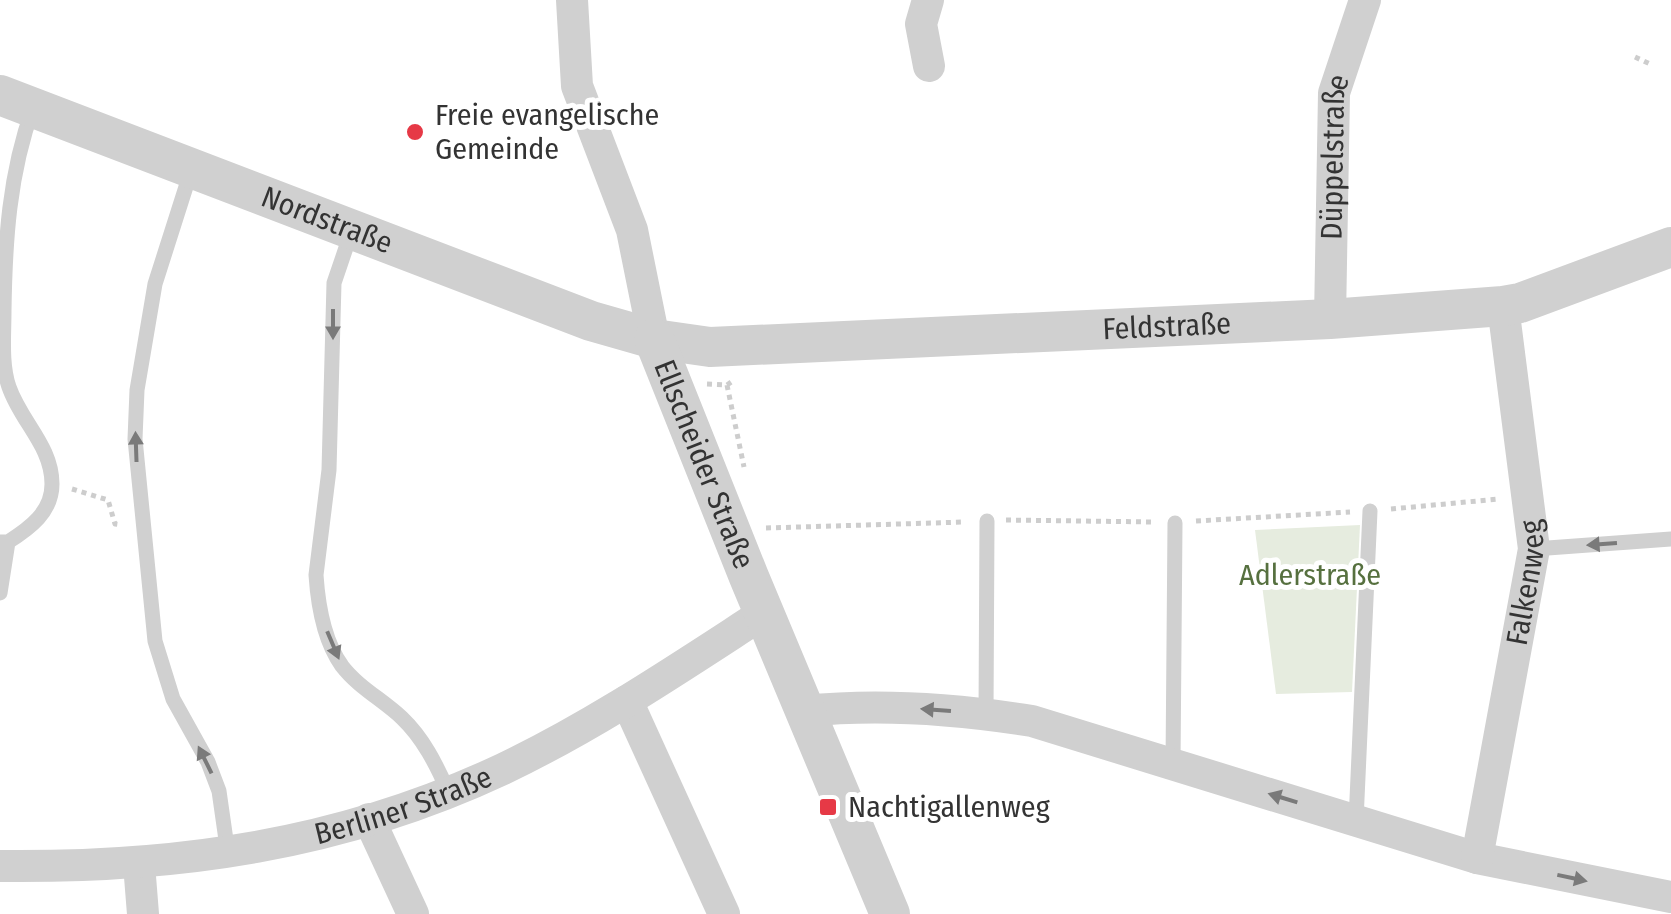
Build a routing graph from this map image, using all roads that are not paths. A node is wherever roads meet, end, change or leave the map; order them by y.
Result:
1 (572, 0) edge
2 (928, 0) edge
3 (1365, 0) edge
4 (929, 66) dead end
5 (19, 111) edge
6 (0, 154) edge
7 (18, 155) junction
8 (192, 168) junction
9 (352, 229) junction
10 (1671, 247) edge
11 (1503, 306) junction
12 (1330, 320) junction
13 (654, 340) junction
14 (1370, 510) road end
15 (988, 521) road end
16 (1174, 522) road end
17 (1671, 539) edge
18 (4, 542) edge
19 (1534, 550) junction
20 (0, 593) edge
21 (764, 613) junction
22 (627, 701) junction
23 (806, 711) junction
24 (986, 714) junction
25 (1173, 764) junction
26 (448, 791) junction
27 (370, 820) junction
28 (1356, 821) junction
29 (228, 854) junction
30 (1477, 858) junction
31 (139, 864) junction
32 (0, 866) edge
33 (1671, 898) edge
34 (143, 914) edge
35 (412, 914) edge
36 (724, 914) edge
37 (890, 914) edge

1 - 13 street, Ellscheider Straße
2 - 4 street
3 - 12 street, Düppelstraße
5 - 7 lane
5 - 8 street, Nordstraße
6 - 7 lane
7 - 18 lane
8 - 9 street, Nordstraße
29 -> 8 lane
9 - 13 street, Nordstraße
9 -> 26 lane
10 - 11 street, Feldstraße
11 - 12 street, Feldstraße
11 - 19 street, Falkenweg
12 - 13 street, Feldstraße
13 - 21 street, Ellscheider Straße
14 - 28 lane
15 - 24 lane
16 - 25 lane
17 -> 19 lane
18 - 20 lane
19 - 30 street, Falkenweg
21 - 22 street, Berliner Straße
21 - 23 street, Ellscheider Straße
22 - 26 street, Berliner Straße
22 - 36 street
24 -> 23 street
23 - 37 street, Ellscheider Straße
24 - 25 street
28 -> 25 street
26 - 27 street, Berliner Straße
27 - 29 street, Berliner Straße
27 - 35 street
28 - 30 street
29 - 31 street, Berliner Straße
30 -> 33 street
31 - 32 street, Berliner Straße
31 - 34 street

